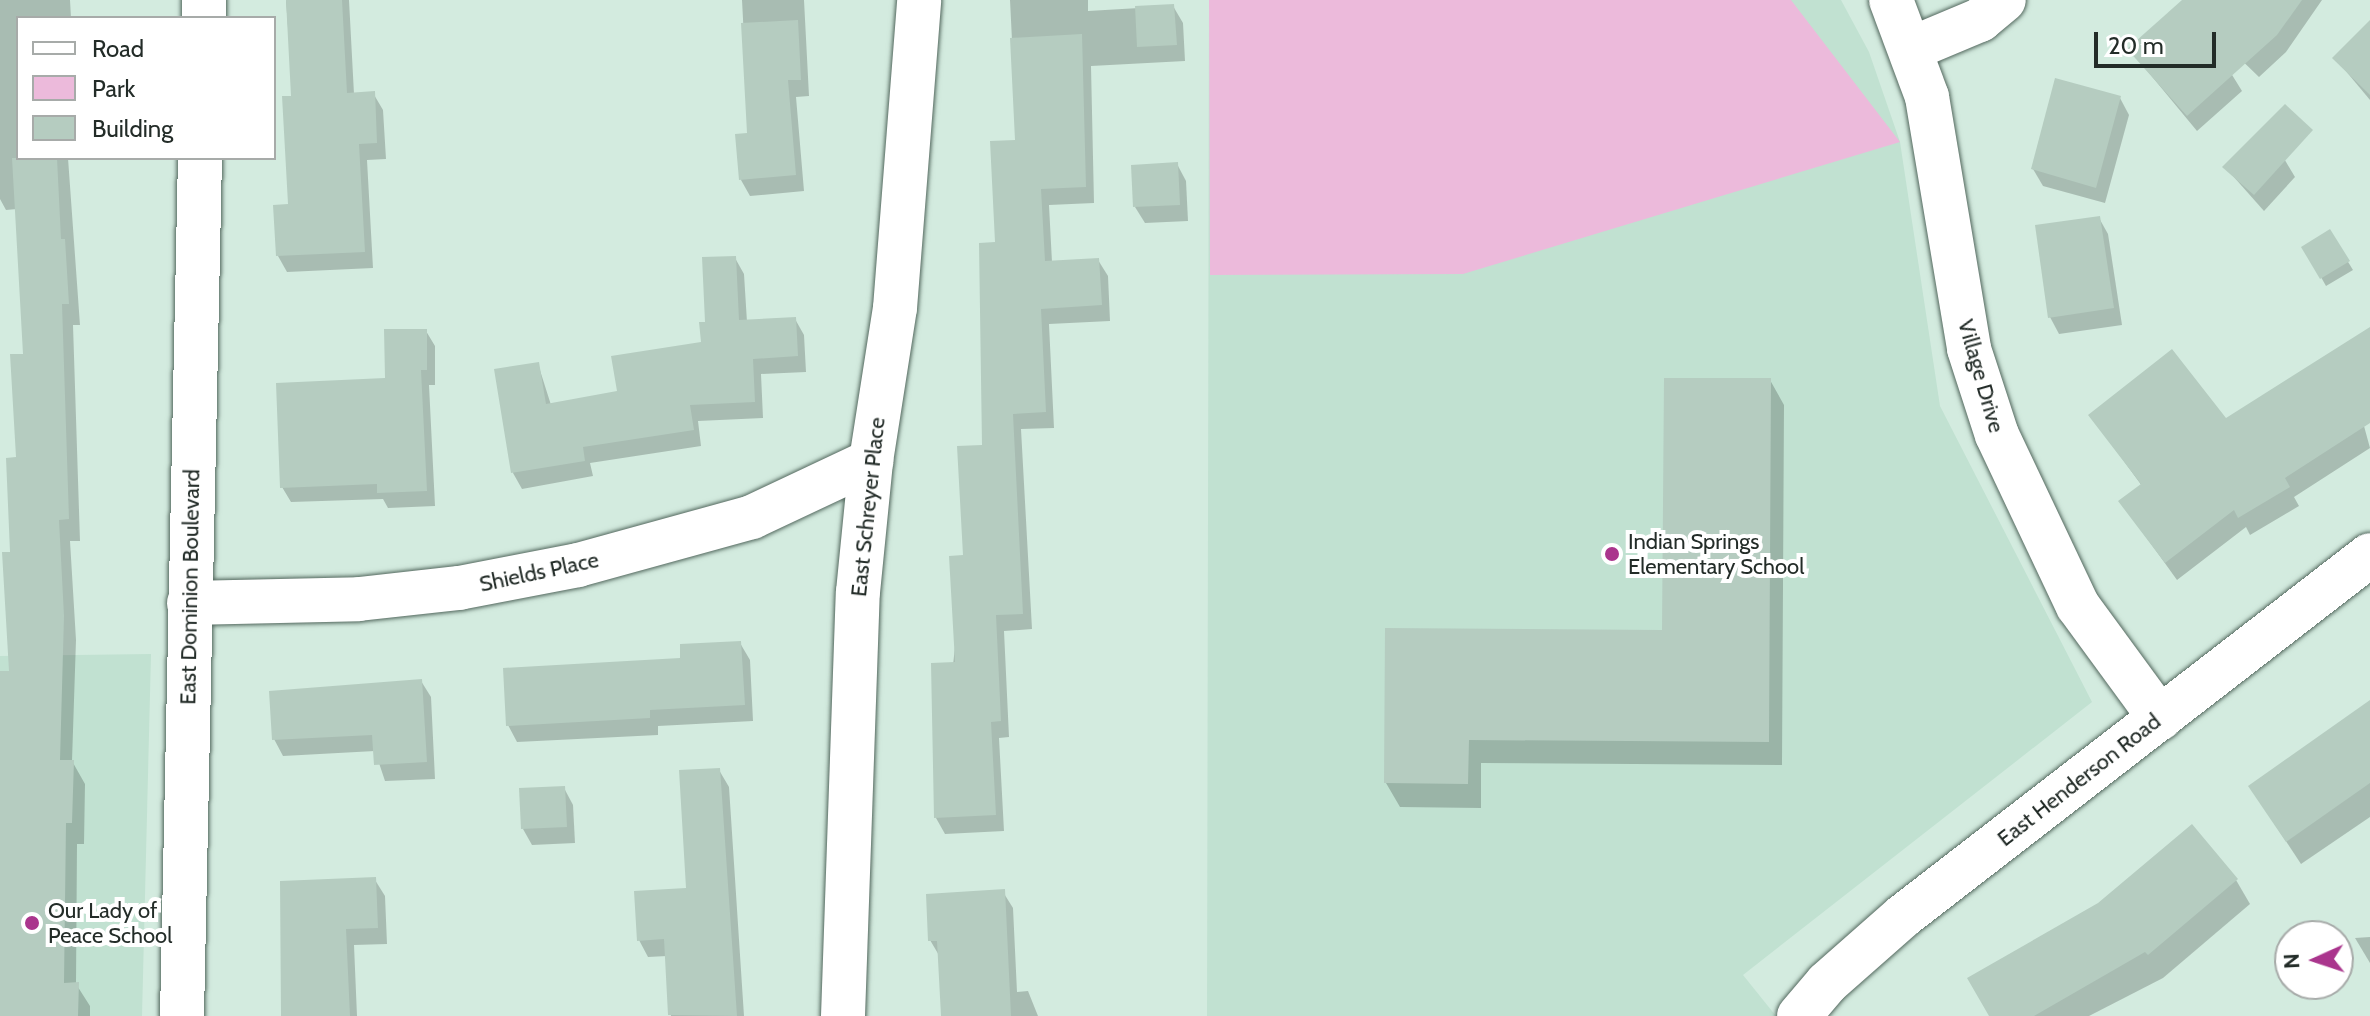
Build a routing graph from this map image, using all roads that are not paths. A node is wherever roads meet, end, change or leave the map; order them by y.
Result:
1 (919, 0) edge
2 (1891, 0) edge
3 (2004, 0) edge
4 (1913, 48) junction
5 (200, 160) edge
6 (871, 461) junction
7 (2370, 555) edge
8 (189, 603) junction
9 (2160, 718) junction
10 (182, 1016) edge
11 (843, 1016) edge
12 (1799, 1016) edge

1 - 6 street, East Schreyer Place
2 - 4 street, Village Drive
3 - 4 street
4 - 9 street, Village Drive
5 - 8 street, East Dominion Boulevard
6 - 8 street, Shields Place
6 - 11 street, East Schreyer Place
7 - 9 street, East Henderson Road
8 - 10 street, East Dominion Boulevard
9 - 12 street, East Henderson Road

